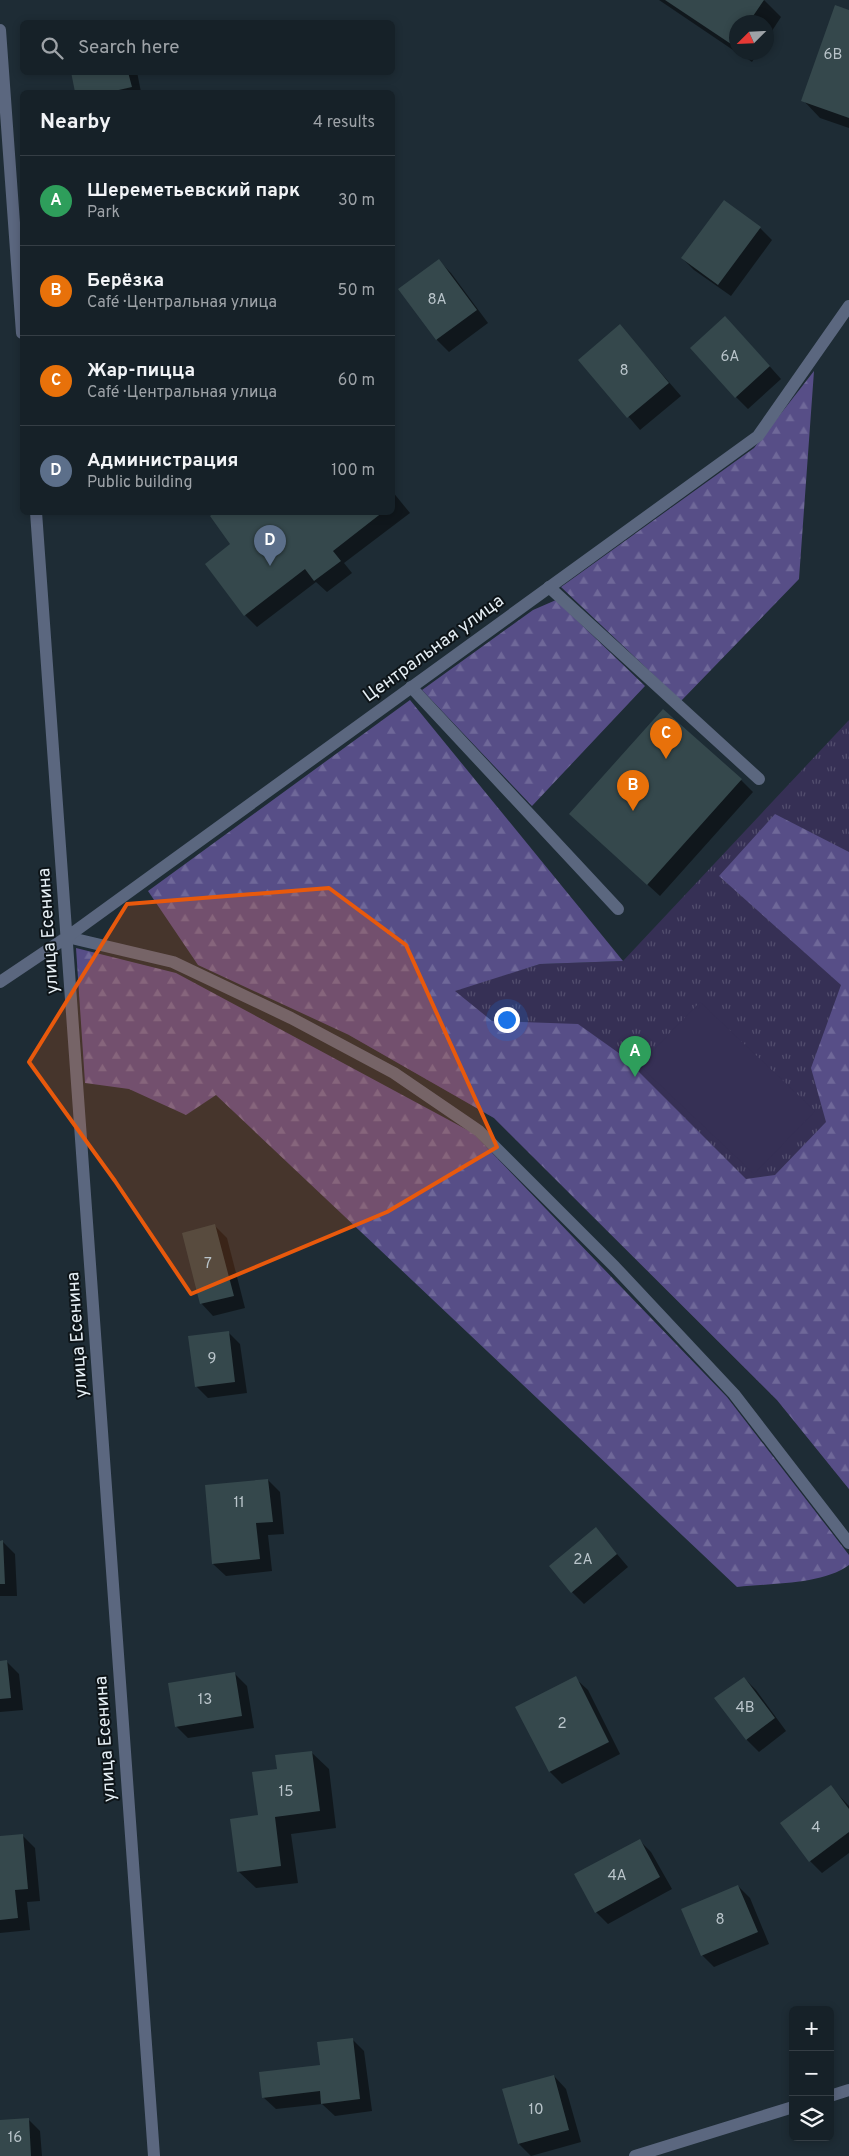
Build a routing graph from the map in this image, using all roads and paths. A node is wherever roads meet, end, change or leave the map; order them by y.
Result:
1 (0, 30) edge
2 (20, 305) edge
3 (849, 306) edge
4 (36, 515) edge
5 (549, 587) junction
6 (411, 687) junction
7 (759, 779) dead end
8 (618, 909) dead end
9 (67, 936) junction
10 (0, 982) edge
11 (849, 1542) edge
12 (849, 2090) edge
13 (834, 2095) edge
14 (789, 2108) edge
15 (154, 2156) edge
16 (635, 2156) edge

1 - 2 street
3 - 5 street, Центральная улица
4 - 9 street, улица Есенина
5 - 6 street, Центральная улица
5 - 7 street
6 - 8 street
6 - 9 street, Центральная улица
9 - 10 street, Центральная улица
9 - 11 street
9 - 15 street, улица Есенина
12 - 13 street
14 - 16 street

